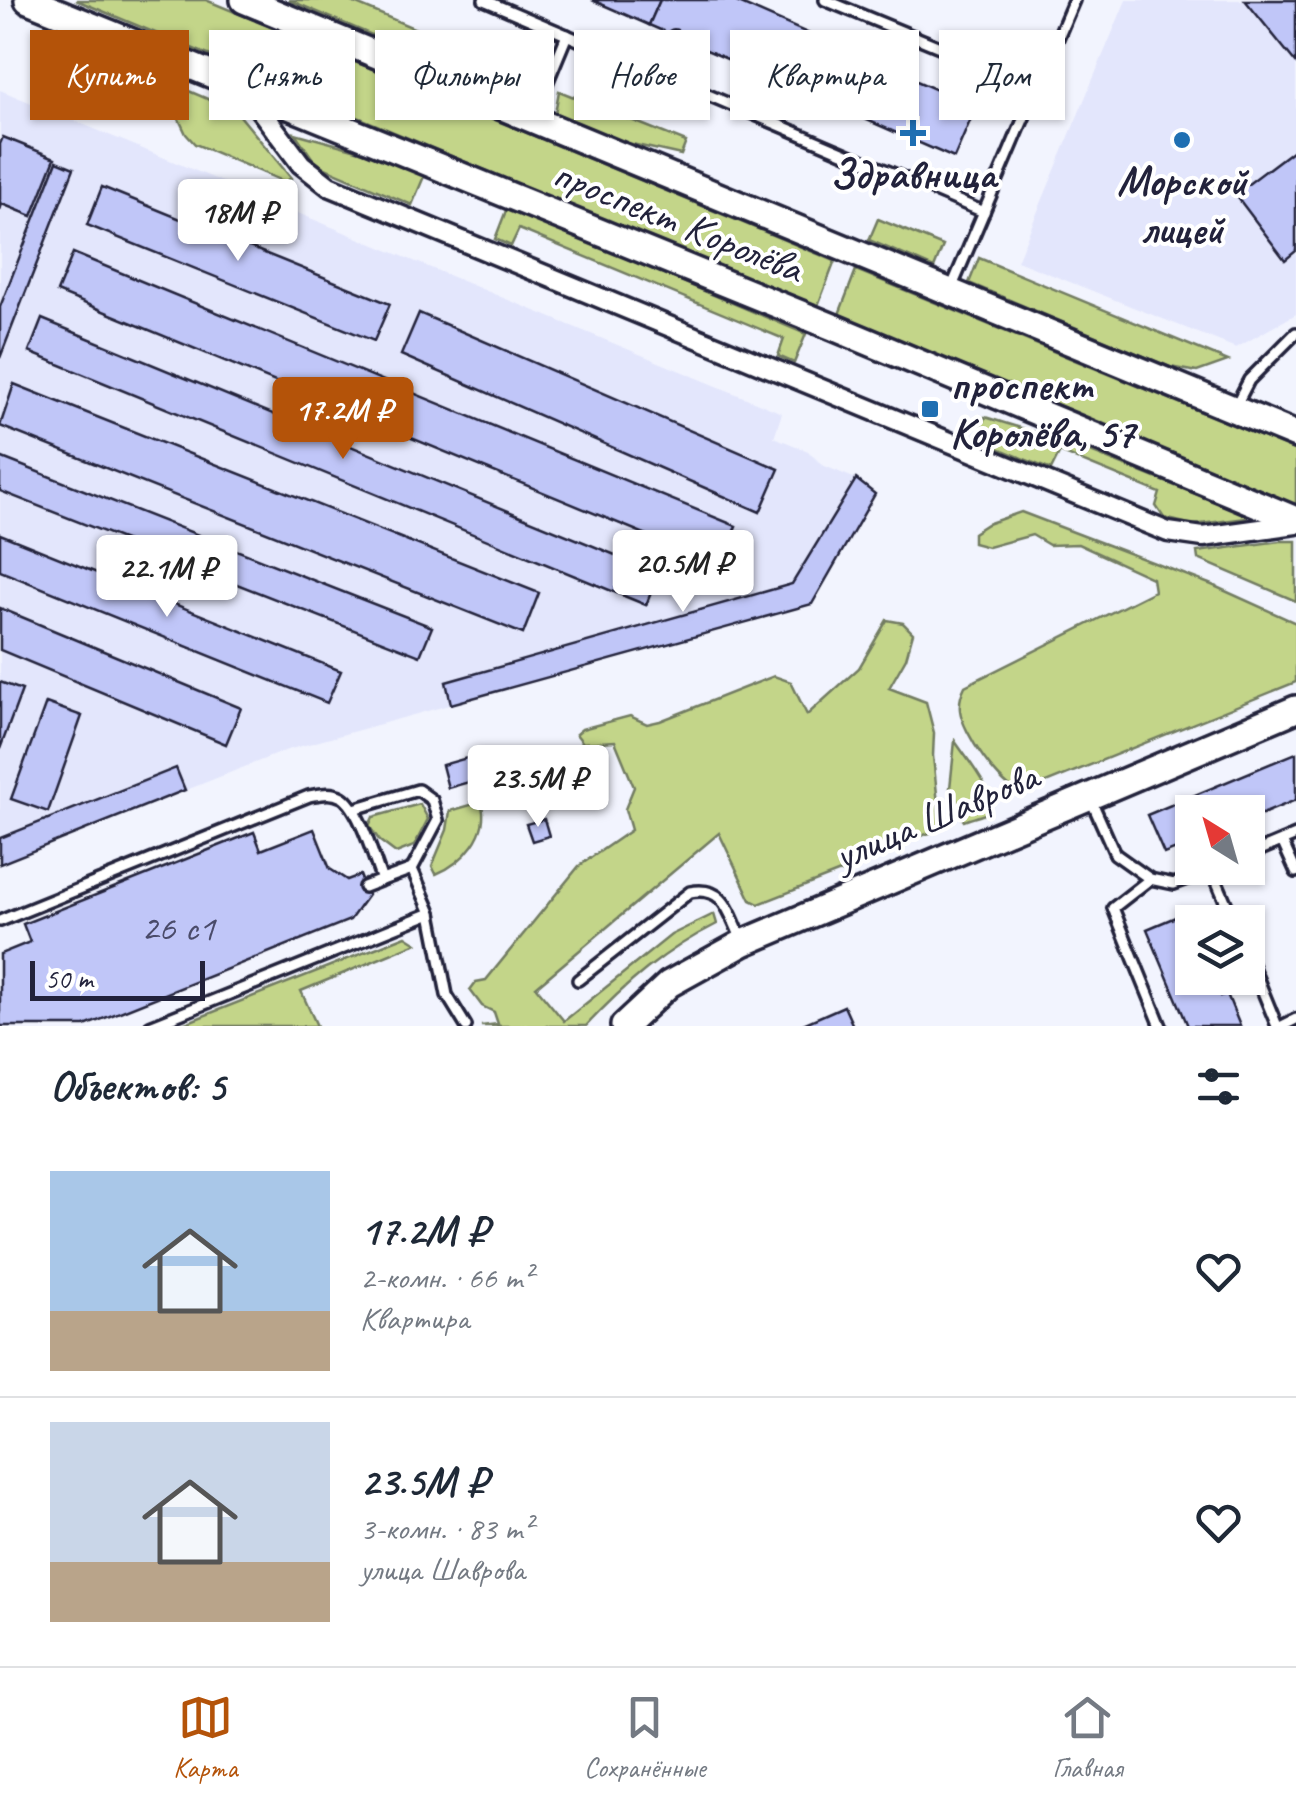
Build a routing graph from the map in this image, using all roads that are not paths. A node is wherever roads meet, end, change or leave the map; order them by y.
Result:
1 (28, 0) edge
2 (244, 0) edge
3 (484, 0) edge
4 (825, 0) edge
5 (1074, 0) edge
6 (1061, 30) edge
7 (567, 35) junction
8 (574, 38) edge
9 (939, 47) edge
10 (375, 54) edge
11 (554, 66) edge
12 (209, 75) edge
13 (710, 96) edge
14 (268, 120) edge
15 (320, 120) edge
16 (534, 120) edge
17 (1023, 120) edge
18 (984, 212) junction
19 (950, 292) junction
20 (1296, 333) edge
21 (1234, 409) junction
22 (1296, 435) edge
23 (1296, 522) edge
24 (1296, 709) edge
25 (1089, 795) junction
26 (354, 810) junction
27 (1296, 835) edge
28 (1282, 840) junction
29 (1265, 848) edge
30 (412, 869) junction
31 (1296, 872) edge
32 (1150, 879) junction
33 (382, 880) junction
34 (1175, 884) edge
35 (364, 887) dead end
36 (431, 913) junction
37 (0, 921) edge
38 (744, 942) junction
39 (578, 980) dead end
40 (1265, 993) edge
41 (1296, 1020) edge
42 (150, 1026) edge
43 (466, 1026) edge
44 (624, 1026) edge
45 (1161, 1026) edge
46 (1280, 1026) edge

1 - 12 street, проспект Королёва
2 - 10 street, проспект Королёва
3 - 7 lane
4 - 9 lane
5 - 6 lane
7 - 8 lane
7 - 11 lane
13 - 18 lane
14 - 23 street
15 - 23 street, проспект Королёва
16 - 19 street, проспект Королёва
17 - 18 lane
18 - 19 lane
19 - 21 street, проспект Королёва
20 - 21 lane
21 - 22 street, проспект Королёва
24 - 25 street, улица Шаврова
25 - 32 lane
25 - 38 street, улица Шаврова
26 - 30 lane
26 - 33 lane
26 - 37 lane
27 - 28 lane
28 - 29 lane
28 - 31 lane
30 - 33 lane
30 - 36 lane
32 - 34 lane
32 - 45 lane
33 - 35 lane
36 - 42 lane
36 - 43 lane
38 - 39 lane
38 - 44 street, улица Шаврова
40 - 46 lane
41 - 46 lane

